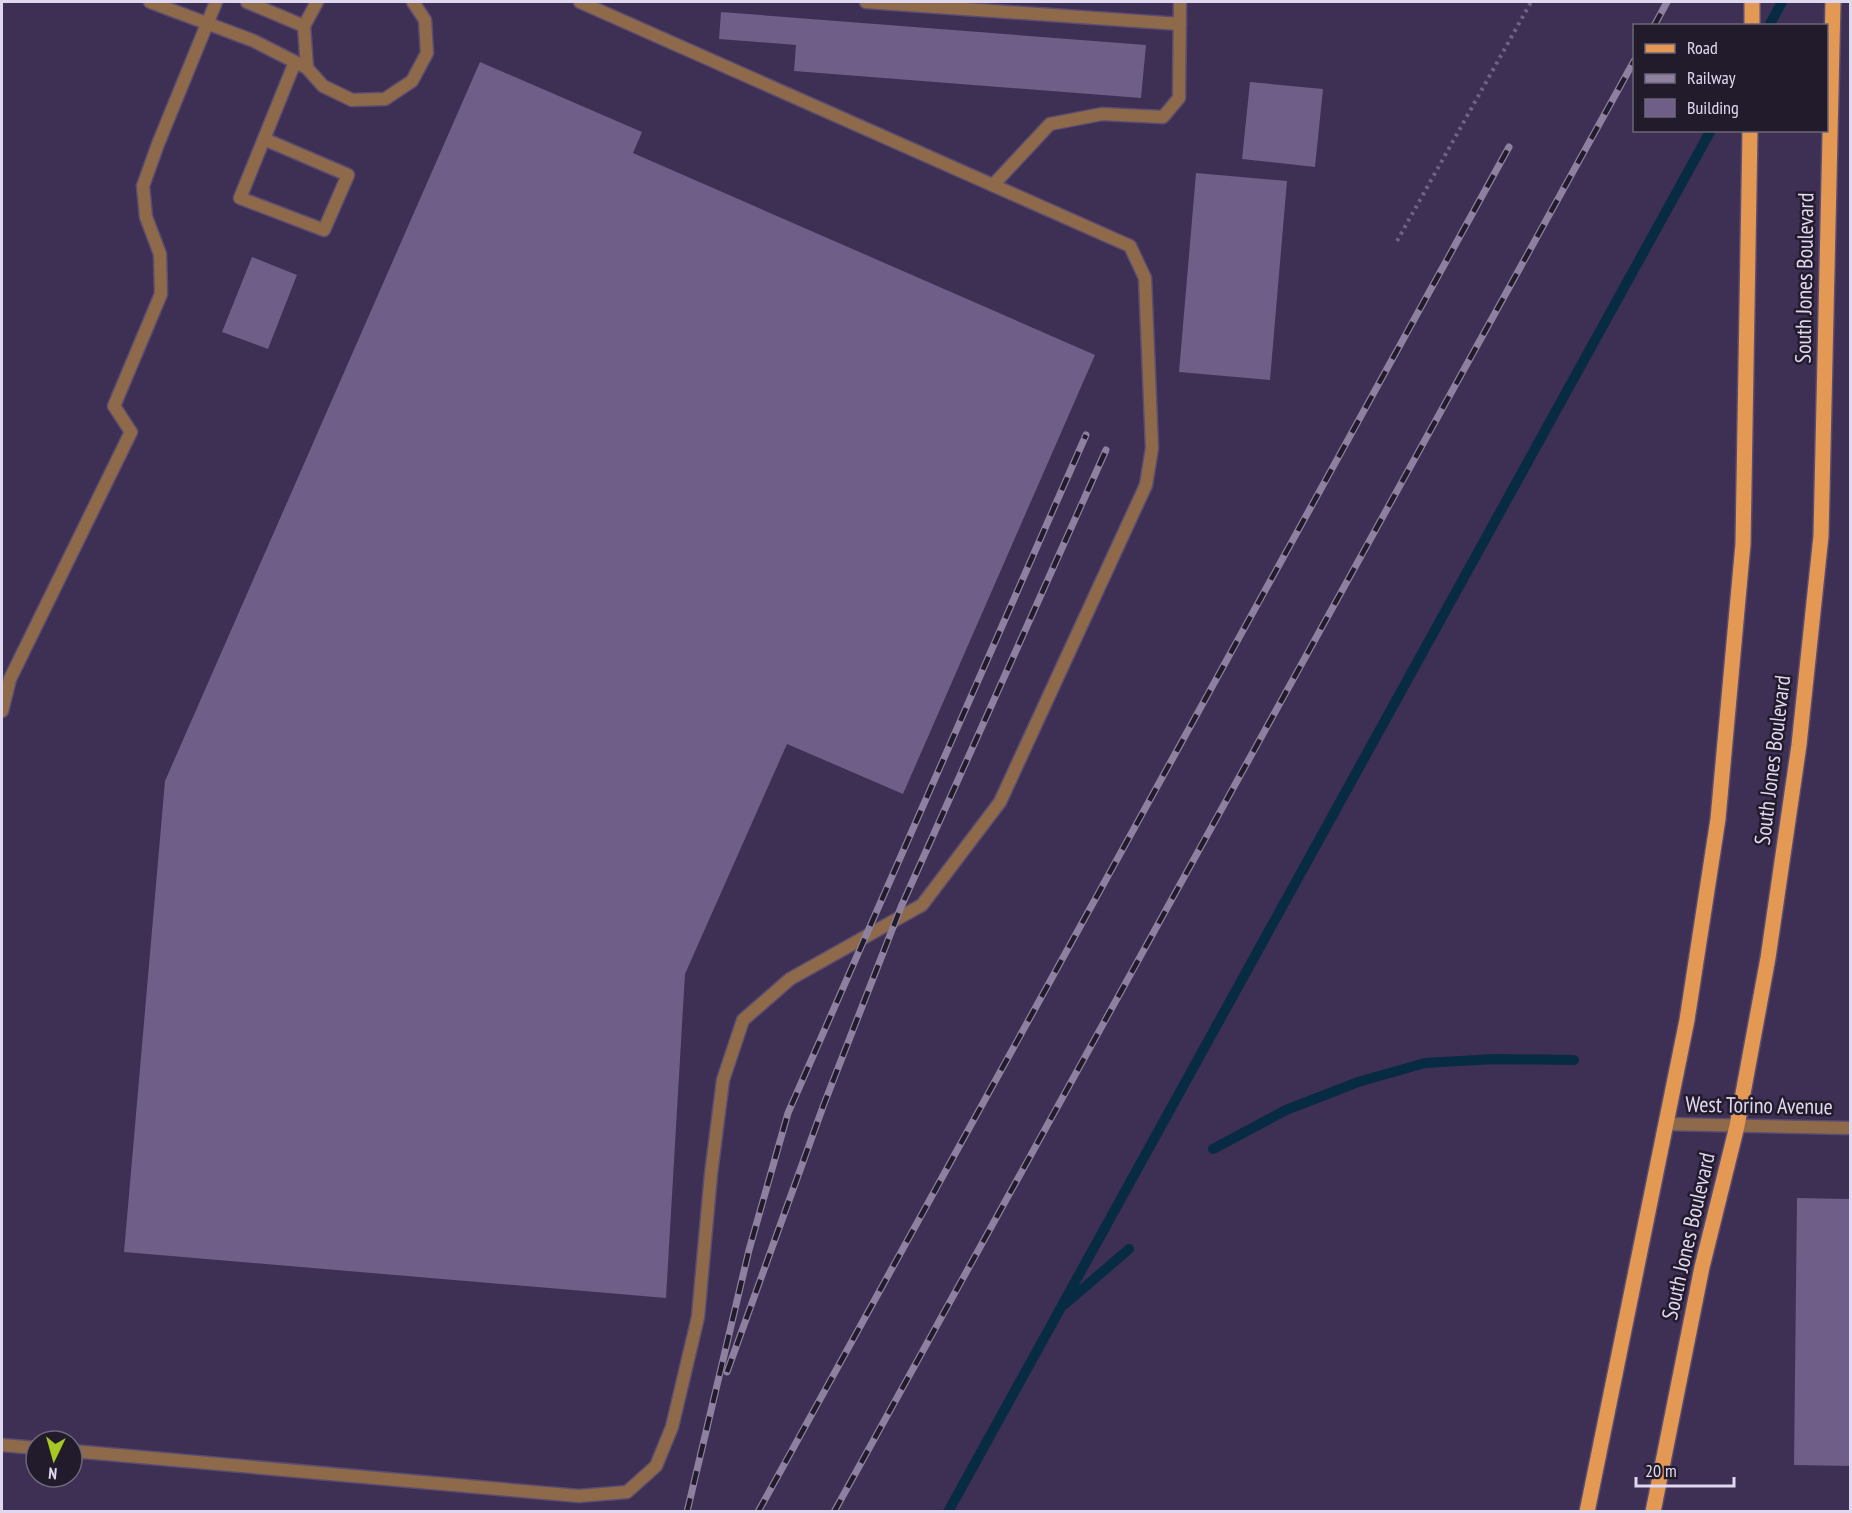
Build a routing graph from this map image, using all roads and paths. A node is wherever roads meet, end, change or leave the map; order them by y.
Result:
1 (150, 2) edge
2 (216, 2) edge
3 (247, 2) edge
4 (316, 2) edge
5 (413, 2) edge
6 (580, 2) edge
7 (866, 2) edge
8 (1180, 2) edge
9 (1531, 2) edge
10 (1752, 2) edge
11 (1833, 2) edge
12 (208, 24) junction
13 (1180, 24) junction
14 (1752, 24) edge
15 (304, 26) junction
16 (296, 62) junction
17 (307, 68) junction
18 (1750, 132) edge
19 (264, 139) junction
20 (993, 185) junction
21 (1397, 241) dead end
22 (2, 711) edge
23 (1667, 1124) junction
24 (1737, 1126) junction
25 (1851, 1128) edge
26 (2, 1445) edge
27 (24, 1447) edge
28 (84, 1452) edge
29 (1587, 1512) edge
30 (1653, 1512) edge

1 - 12 street
2 - 12 street
3 - 15 street
4 - 15 street
5 - 17 street
6 - 20 street
7 - 13 street
8 - 13 street
9 - 21 path
10 - 14 main road
11 - 24 main road, South Jones Boulevard
12 - 16 street
12 - 22 street
13 - 20 street
15 - 17 street
16 - 17 street
16 - 19 street
18 - 23 main road, South Jones Boulevard
19 - 19 street
20 - 28 street
23 - 24 street, West Torino Avenue
23 - 29 main road, South Jones Boulevard
24 - 25 street, West Torino Avenue
24 - 30 main road, South Jones Boulevard
26 - 27 street

